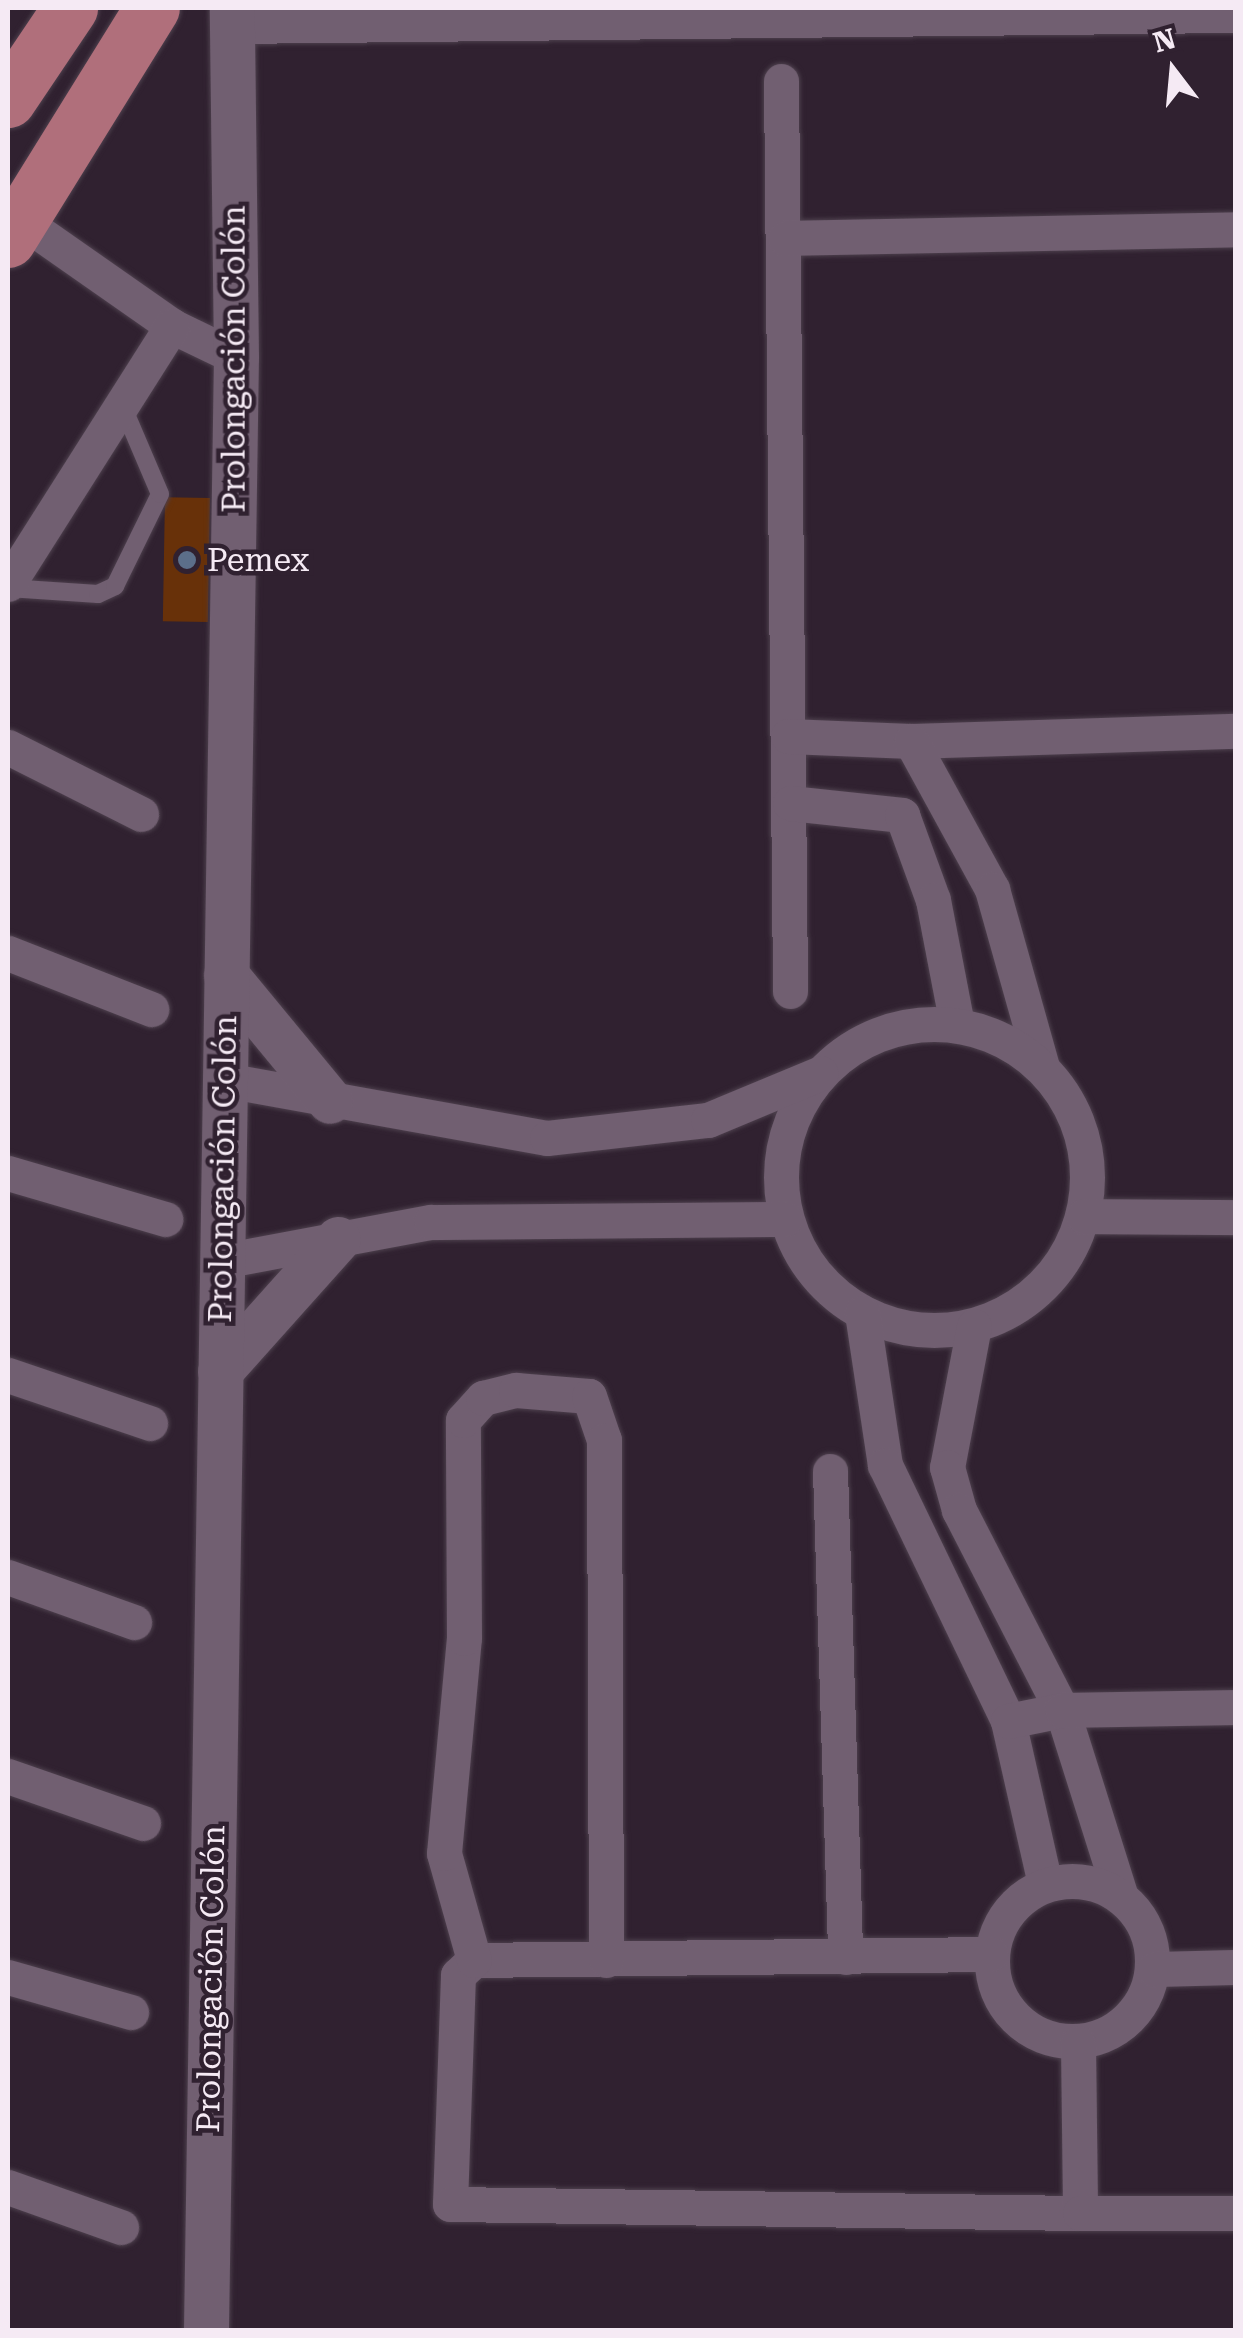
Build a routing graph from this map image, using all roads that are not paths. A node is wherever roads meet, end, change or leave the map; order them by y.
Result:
1 (152, 8) edge
2 (57, 12) edge
3 (729, 13) edge
4 (1236, 15) edge
5 (231, 17) edge
6 (781, 81) dead end
7 (8, 100) edge
8 (12, 223) edge
9 (1236, 229) edge
10 (786, 238) junction
11 (172, 326) junction
12 (236, 358) junction
13 (122, 405) junction
14 (8, 586) edge
15 (1236, 731) edge
16 (788, 736) junction
17 (911, 741) junction
18 (8, 747) edge
19 (941, 791) junction
20 (790, 803) junction
21 (141, 814) dead end
22 (902, 815) junction
23 (8, 953) edge
24 (226, 974) junction
25 (790, 991) dead end
26 (151, 1009) dead end
27 (957, 1025) junction
28 (1042, 1067) junction
29 (821, 1073) junction
30 (225, 1080) junction
31 (330, 1101) junction
32 (8, 1172) edge
33 (1083, 1216) junction
34 (1236, 1216) edge
35 (785, 1218) junction
36 (165, 1220) dead end
37 (338, 1239) junction
38 (222, 1261) junction
39 (862, 1313) junction
40 (974, 1326) junction
41 (220, 1371) junction
42 (8, 1376) edge
43 (150, 1423) dead end
44 (830, 1471) dead end
45 (8, 1578) edge
46 (134, 1622) dead end
47 (1236, 1707) edge
48 (1062, 1710) junction
49 (1008, 1722) junction
50 (8, 1776) edge
51 (143, 1823) dead end
52 (1045, 1884) junction
53 (1120, 1894) junction
54 (991, 1954) junction
55 (845, 1957) junction
56 (474, 1960) junction
57 (606, 1960) junction
58 (1236, 1968) edge
59 (1154, 1969) junction
60 (8, 1977) edge
61 (131, 2012) dead end
62 (1078, 2043) junction
63 (8, 2188) edge
64 (1080, 2213) junction
65 (1236, 2213) edge
66 (121, 2227) dead end
67 (206, 2330) edge

1 - 8 main road
2 - 7 main road
3 - 4 street
3 - 5 street
5 - 12 street, Prolongación Colón
6 - 10 street
8 - 11 street
9 - 10 street
10 - 16 street
11 - 12 street
11 - 13 street
12 - 24 street, Prolongación Colón
13 - 14 street
13 - 14 lane
15 - 17 street
16 - 17 street
16 - 20 street
17 - 19 street
18 - 21 street
19 - 22 street
19 - 28 street
20 - 22 street
20 - 25 street
22 - 27 street
23 - 26 street
24 - 30 street, Prolongación Colón
24 - 31 street
27 - 28 street
27 - 29 street
28 - 33 street
29 - 31 street
29 - 35 street
30 - 31 street
30 - 38 street, Prolongación Colón
32 - 36 street
33 - 34 street
33 - 40 street
35 - 37 street
35 - 39 street
37 - 38 street
37 - 41 street
38 - 41 street, Prolongación Colón
39 - 40 street
39 - 49 street
40 - 48 street
41 - 67 street, Prolongación Colón
42 - 43 street
44 - 55 street
45 - 46 street
47 - 48 street
48 - 49 street
48 - 53 street
49 - 52 street
50 - 51 street
52 - 53 street
52 - 54 street
53 - 59 street
54 - 55 street
54 - 62 street
55 - 57 street
56 - 57 street
56 - 57 street
56 - 64 street
58 - 59 street
59 - 62 street
60 - 61 street
62 - 64 street
63 - 66 street
64 - 65 street

